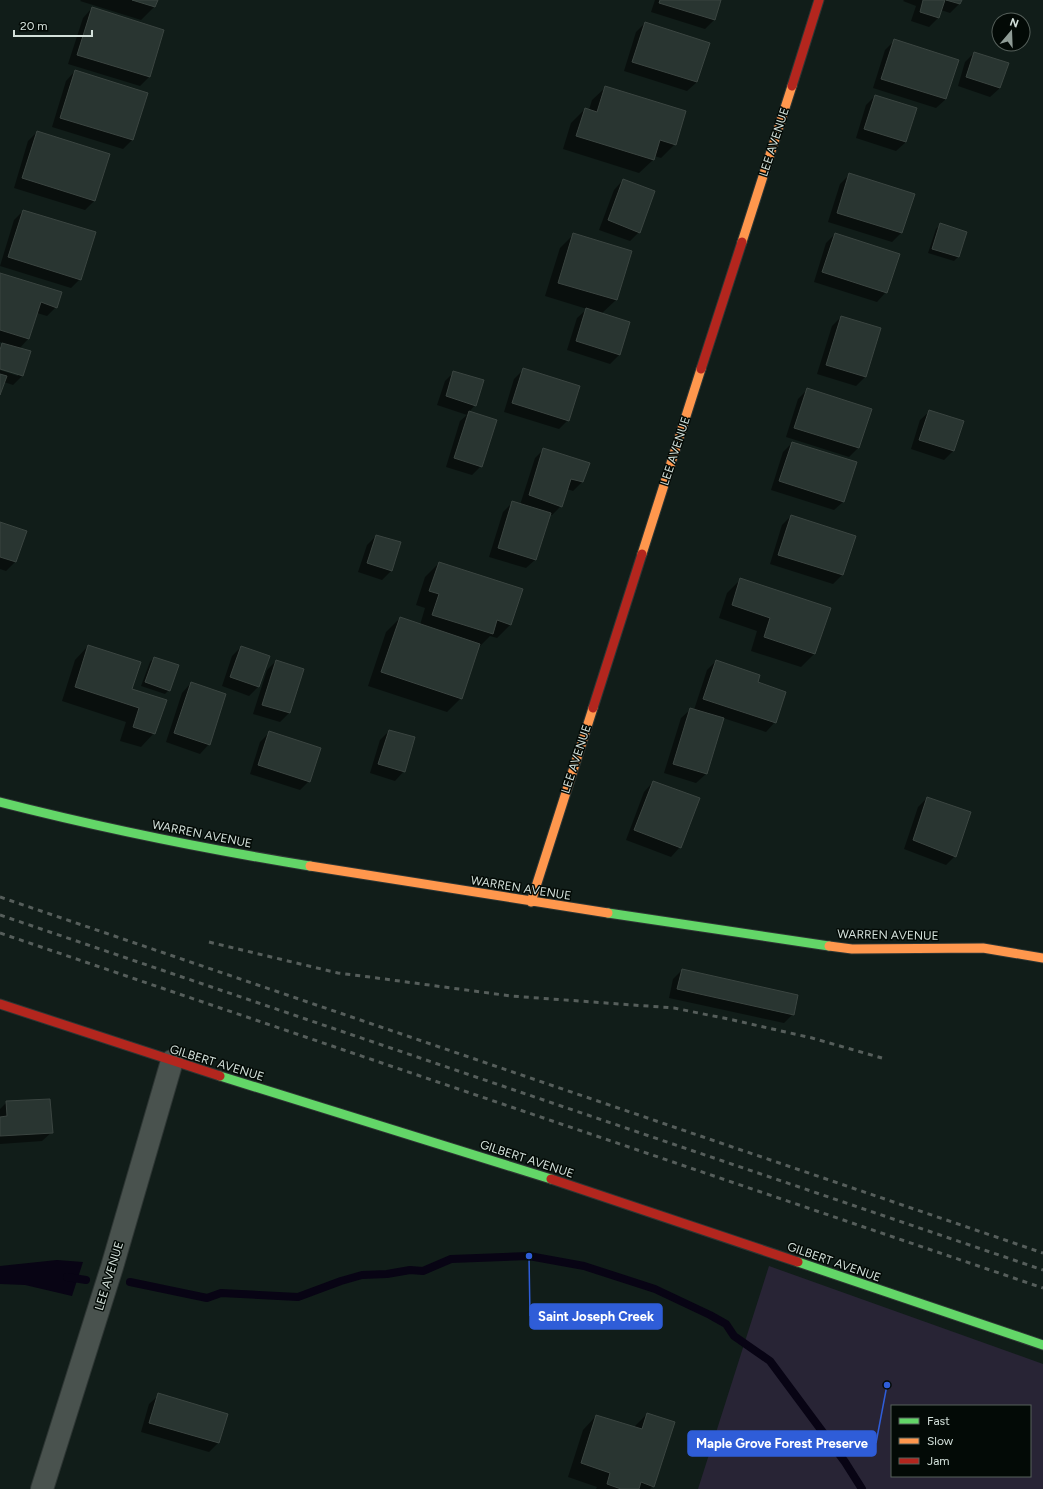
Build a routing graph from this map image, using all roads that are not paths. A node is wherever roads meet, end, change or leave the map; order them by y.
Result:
1 (819, 0) edge
2 (0, 802) edge
3 (531, 902) junction
4 (1043, 958) edge
5 (0, 1004) edge
6 (172, 1062) junction
7 (1043, 1345) edge
8 (42, 1489) edge

1 - 3 street, LEE AVENUE
2 - 3 street, WARREN AVENUE
3 - 4 street, WARREN AVENUE
5 - 6 street, GILBERT AVENUE
6 - 7 street, GILBERT AVENUE
6 - 8 street, LEE AVENUE

